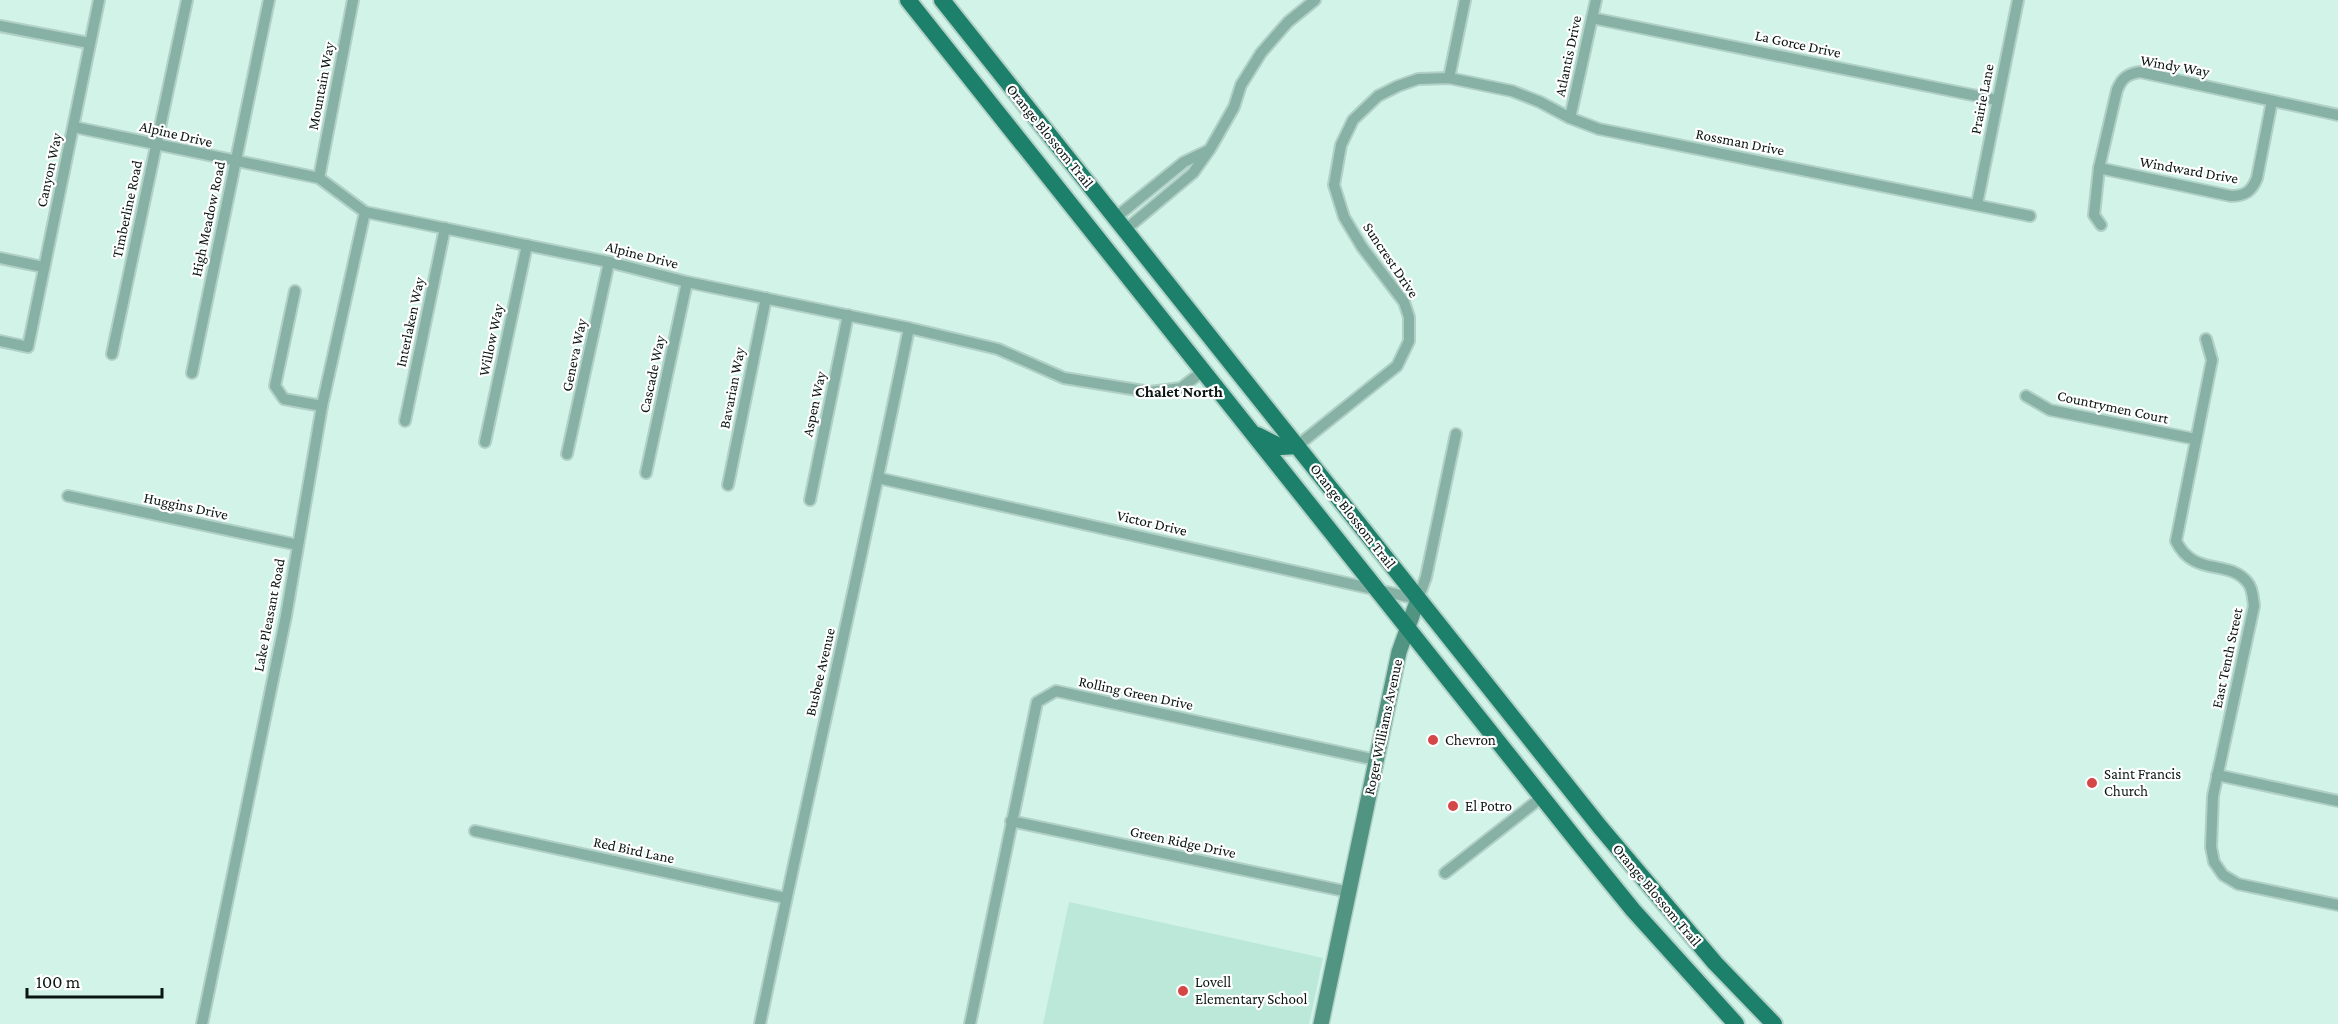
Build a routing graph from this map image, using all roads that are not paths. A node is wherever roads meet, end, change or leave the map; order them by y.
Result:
1 (99, 0) edge
2 (187, 0) edge
3 (269, 0) edge
4 (353, 0) edge
5 (908, 0) edge
6 (942, 0) edge
7 (1314, 0) edge
8 (1465, 0) edge
9 (1596, 0) edge
10 (2018, 0) edge
11 (1592, 18) junction
12 (0, 26) edge
13 (973, 39) junction
14 (89, 43) junction
15 (952, 56) junction
16 (1449, 78) junction
17 (1997, 100) junction
18 (2272, 101) junction
19 (2338, 115) edge
20 (1570, 118) junction
21 (74, 127) junction
22 (157, 144) junction
23 (235, 162) junction
24 (2099, 168) junction
25 (319, 178) junction
26 (1977, 204) junction
27 (364, 212) junction
28 (2031, 216) dead end
29 (1120, 224) junction
30 (2101, 225) dead end
31 (445, 228) junction
32 (527, 245) junction
33 (0, 258) edge
34 (609, 262) junction
35 (43, 267) junction
36 (687, 282) junction
37 (295, 291) dead end
38 (766, 298) junction
39 (848, 315) junction
40 (909, 328) junction
41 (2206, 339) dead end
42 (0, 341) edge
43 (112, 354) dead end
44 (1203, 371) junction
45 (192, 373) dead end
46 (2026, 396) dead end
47 (322, 406) junction
48 (405, 421) dead end
49 (1251, 432) junction
50 (1456, 434) dead end
51 (2195, 440) junction
52 (484, 442) dead end
53 (1297, 446) junction
54 (567, 454) dead end
55 (646, 473) dead end
56 (878, 478) junction
57 (728, 484) dead end
58 (68, 496) dead end
59 (810, 500) dead end
60 (298, 545) junction
61 (1375, 588) junction
62 (1418, 599) junction
63 (1407, 628) junction
64 (1376, 760) junction
65 (2217, 776) junction
66 (1563, 781) junction
67 (1542, 797) junction
68 (2338, 801) edge
69 (1011, 821) junction
70 (475, 831) dead end
71 (1445, 873) dead end
72 (1349, 892) junction
73 (786, 898) junction
74 (2338, 905) edge
75 (1715, 963) junction
76 (1696, 981) junction
77 (202, 1024) edge
78 (760, 1024) edge
79 (970, 1024) edge
80 (1321, 1024) edge
81 (1736, 1024) edge
82 (1774, 1024) edge

1 - 14 street, Canyon Way
2 - 22 street, Timberline Road
3 - 23 street, High Meadow Road
4 - 25 street, Mountain Way
5 - 15 main road, Orange Blossom Trail
6 - 13 main road, Orange Blossom Trail
7 - 29 street
8 - 16 street
9 - 11 street, Atlantis Drive
10 - 17 street, Prairie Lane
11 - 17 street, La Gorce Drive
11 - 20 street, Atlantis Drive
12 - 14 street
13 - 15 main road
13 - 29 main road, Orange Blossom Trail
14 - 21 street, Canyon Way
15 - 44 main road, Orange Blossom Trail
16 - 20 street, Rossman Drive
16 - 53 street, Suncrest Drive
17 - 26 street, Prairie Lane
18 - 19 street, Windy Way
18 - 24 street, Windy Way
18 - 24 street, Windward Drive
20 - 26 street, Rossman Drive
21 - 22 street, Alpine Drive
21 - 35 street, Canyon Way
22 - 23 street, Alpine Drive
22 - 43 street, Timberline Road
23 - 25 street, Alpine Drive
23 - 45 street, High Meadow Road
24 - 30 street, Windy Way
25 - 27 street, Alpine Drive
26 - 28 street, Rossman Drive
27 - 31 street, Alpine Drive
27 - 47 street, Lake Pleasant Road
29 - 53 main road, Orange Blossom Trail
31 - 32 street, Alpine Drive
31 - 48 street, Interlaken Way
32 - 34 street, Alpine Drive
32 - 52 street, Willow Way
33 - 35 street
34 - 36 street, Alpine Drive
34 - 54 street, Geneva Way
35 - 42 street, Canyon Way
36 - 38 street, Alpine Drive
36 - 55 street, Cascade Way
37 - 47 street
38 - 39 street, Alpine Drive
38 - 57 street, Bavarian Way
39 - 40 street, Alpine Drive
39 - 59 street, Aspen Way
40 - 44 street, Alpine Drive
40 - 56 street, Busbee Avenue
41 - 51 street, East Tenth Street
44 - 49 main road, Orange Blossom Trail
46 - 51 street, Countrymen Court
47 - 60 street, Lake Pleasant Road
49 - 53 main road
49 - 61 main road, Orange Blossom Trail
50 - 62 street, Roger Williams Avenue
51 - 65 street, East Tenth Street
53 - 62 main road, Orange Blossom Trail
56 - 61 street, Victor Drive
56 - 73 street, Busbee Avenue
58 - 60 street, Huggins Drive
60 - 77 street, Lake Pleasant Road
61 - 62 street, Victor Drive
61 - 63 main road, Orange Blossom Trail
62 - 63 street, Roger Williams Avenue
62 - 66 main road, Orange Blossom Trail
63 - 64 street, Roger Williams Avenue
63 - 67 main road, Orange Blossom Trail
64 - 69 street, Rolling Green Drive
64 - 72 street, Roger Williams Avenue
65 - 68 street
65 - 74 street, East Tenth Street
66 - 67 main road
66 - 75 main road, Orange Blossom Trail
67 - 71 street
67 - 76 main road, Orange Blossom Trail
69 - 72 street, Green Ridge Drive
69 - 79 street, Rolling Green Drive
70 - 73 street, Red Bird Lane
72 - 80 street, Roger Williams Avenue
73 - 78 street, Busbee Avenue
75 - 76 main road
75 - 82 main road, Orange Blossom Trail
76 - 81 main road, Orange Blossom Trail

